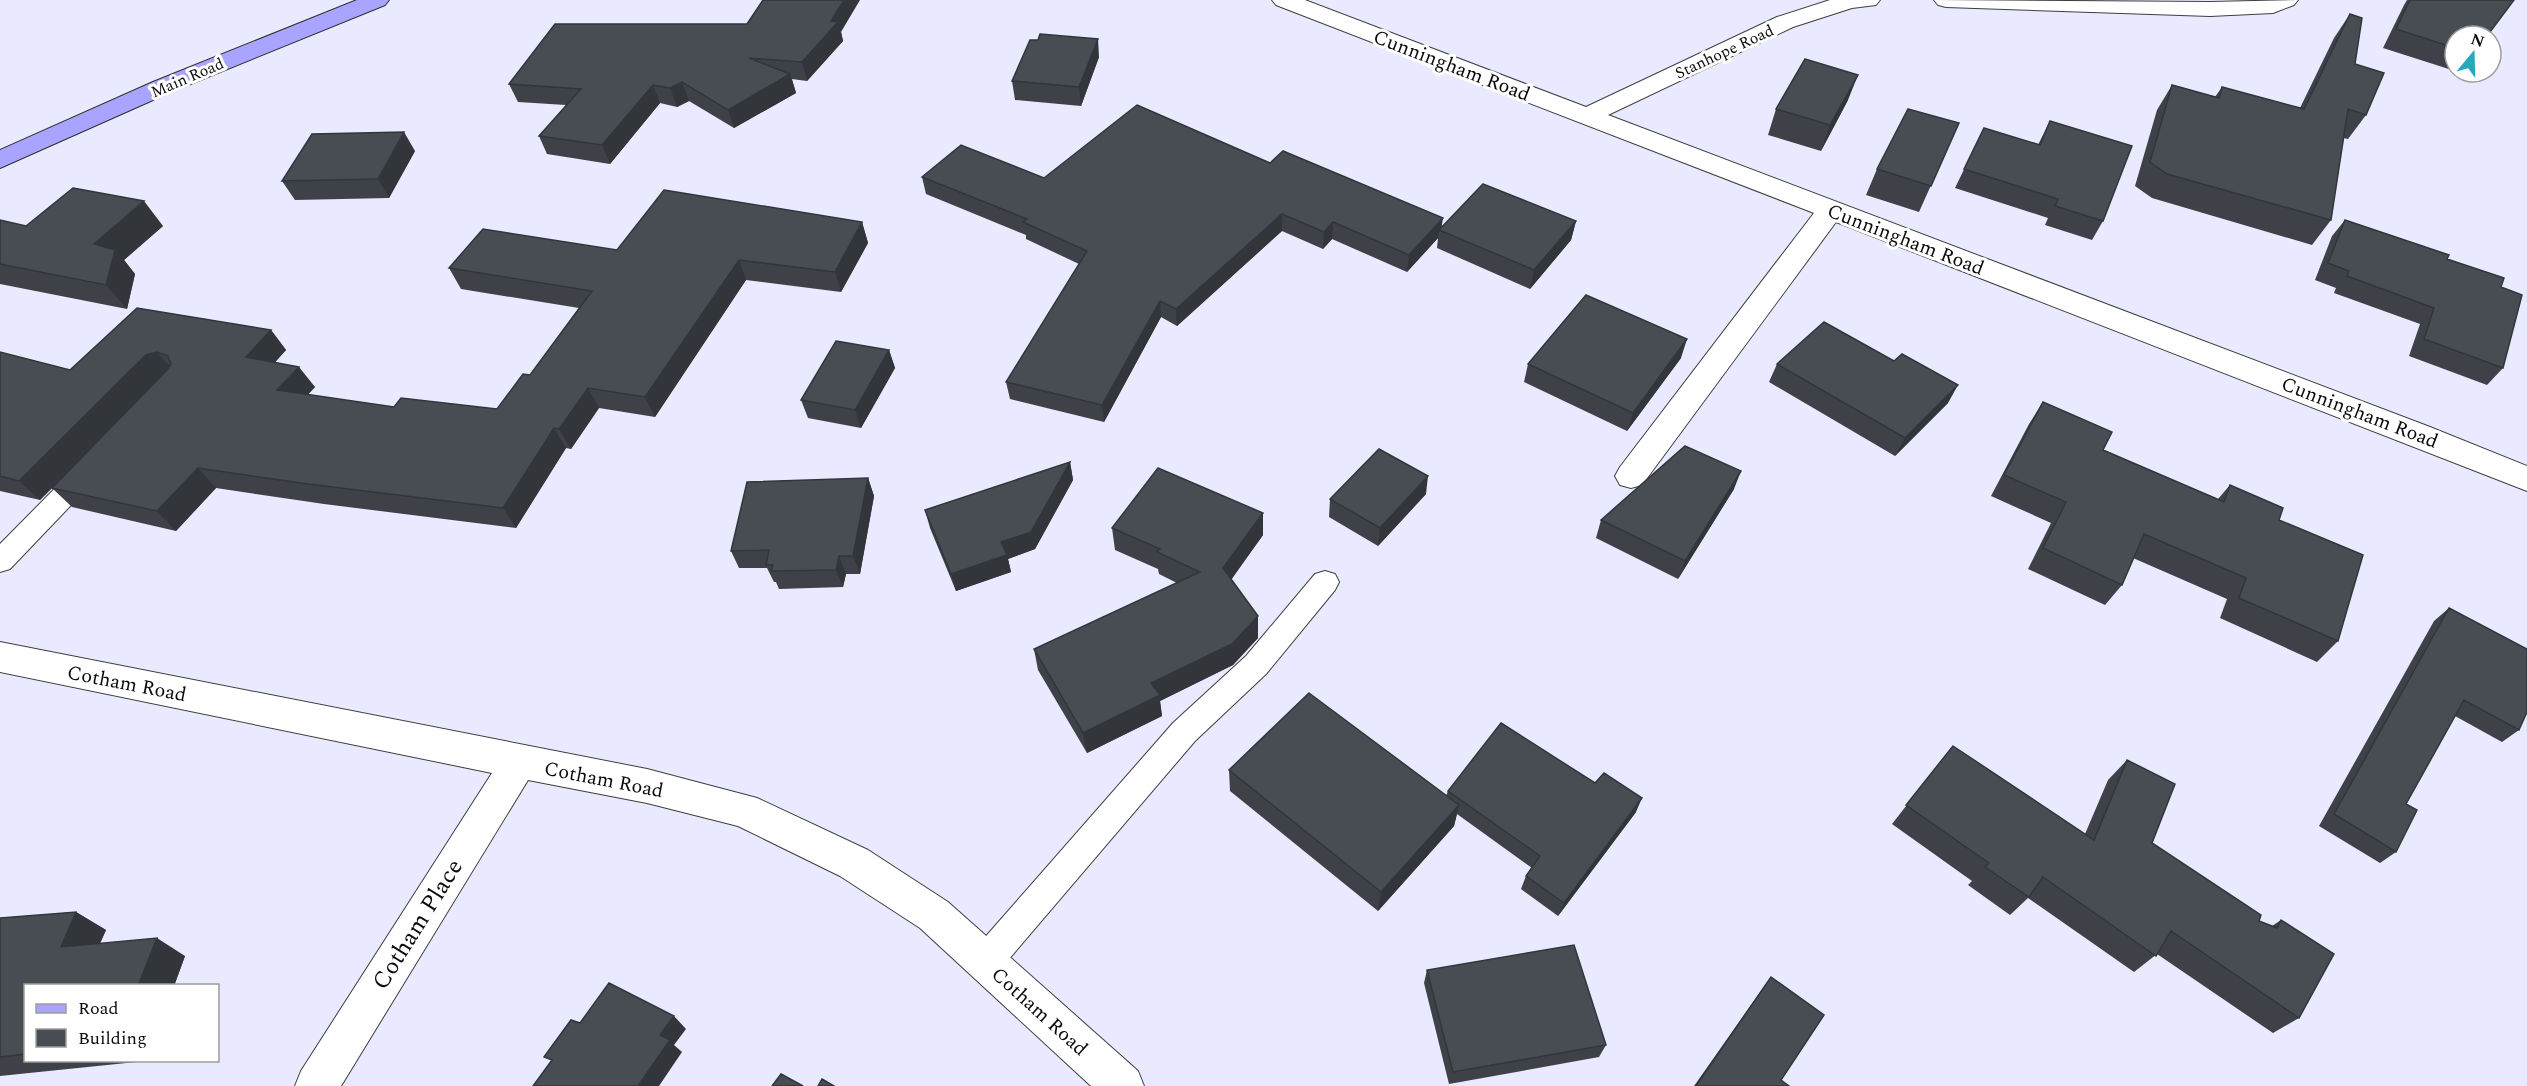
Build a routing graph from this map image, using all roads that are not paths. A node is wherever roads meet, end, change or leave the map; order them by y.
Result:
1 (377, 0) edge
2 (1284, 0) edge
3 (1868, 0) edge
4 (1946, 0) edge
5 (2286, 0) edge
6 (1586, 116) junction
7 (4, 153) edge
8 (1830, 210) junction
9 (108, 451) edge
10 (1631, 476) dead end
11 (2527, 479) edge
12 (0, 561) edge
13 (1325, 582) dead end
14 (0, 657) edge
15 (519, 762) junction
16 (986, 962) junction
17 (316, 1086) edge
18 (1123, 1086) edge

1 - 7 main road, Main Road
2 - 6 street, Cunningham Road
3 - 6 street, Stanhope Road
4 - 5 street
6 - 8 street, Cunningham Road
8 - 10 street
8 - 11 street, Cunningham Road
9 - 12 lane
13 - 16 lane
14 - 15 street, Cotham Road
15 - 16 street, Cotham Road
15 - 17 street, Cotham Place
16 - 18 street, Cotham Road

